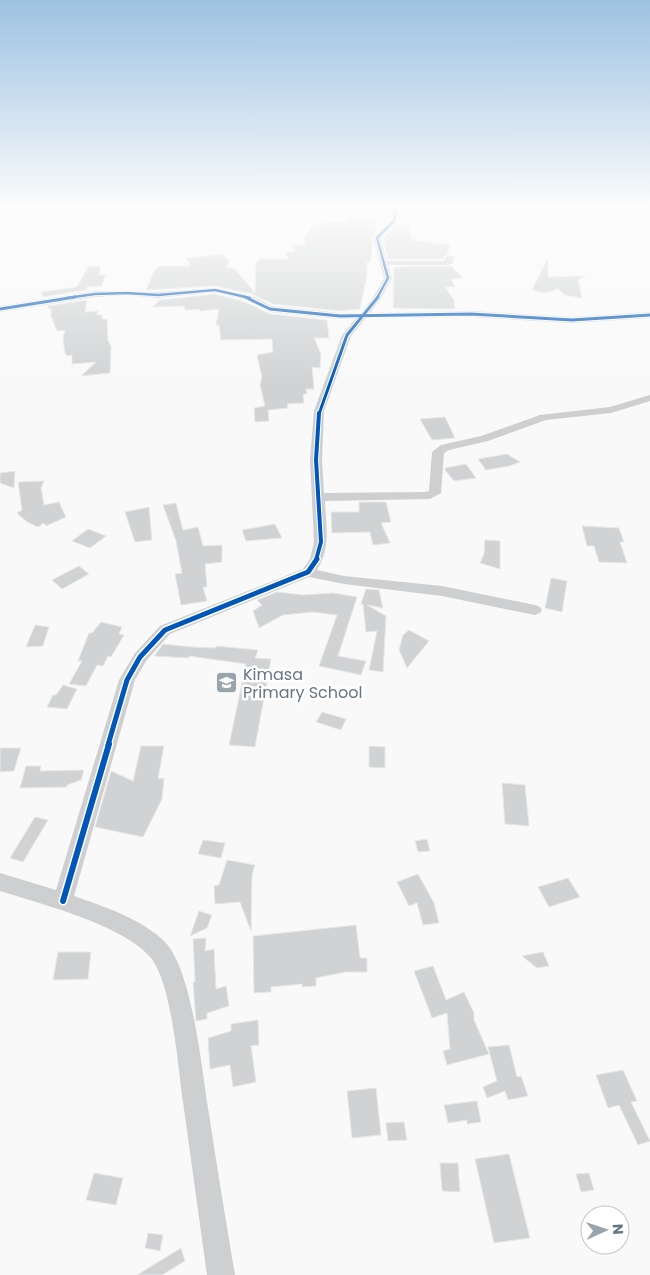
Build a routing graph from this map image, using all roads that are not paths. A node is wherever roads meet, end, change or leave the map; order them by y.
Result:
1 (385, 266) edge
2 (0, 309) edge
3 (650, 315) edge
4 (362, 316) junction
5 (650, 398) edge
6 (318, 496) junction
7 (308, 572) junction
8 (535, 610) dead end
9 (0, 882) edge
10 (62, 901) junction
11 (221, 1275) edge

1 - 4 street
2 - 4 street
3 - 4 street
4 - 6 street
5 - 6 street
6 - 7 street
7 - 8 street
7 - 10 street
9 - 10 street
10 - 11 street

